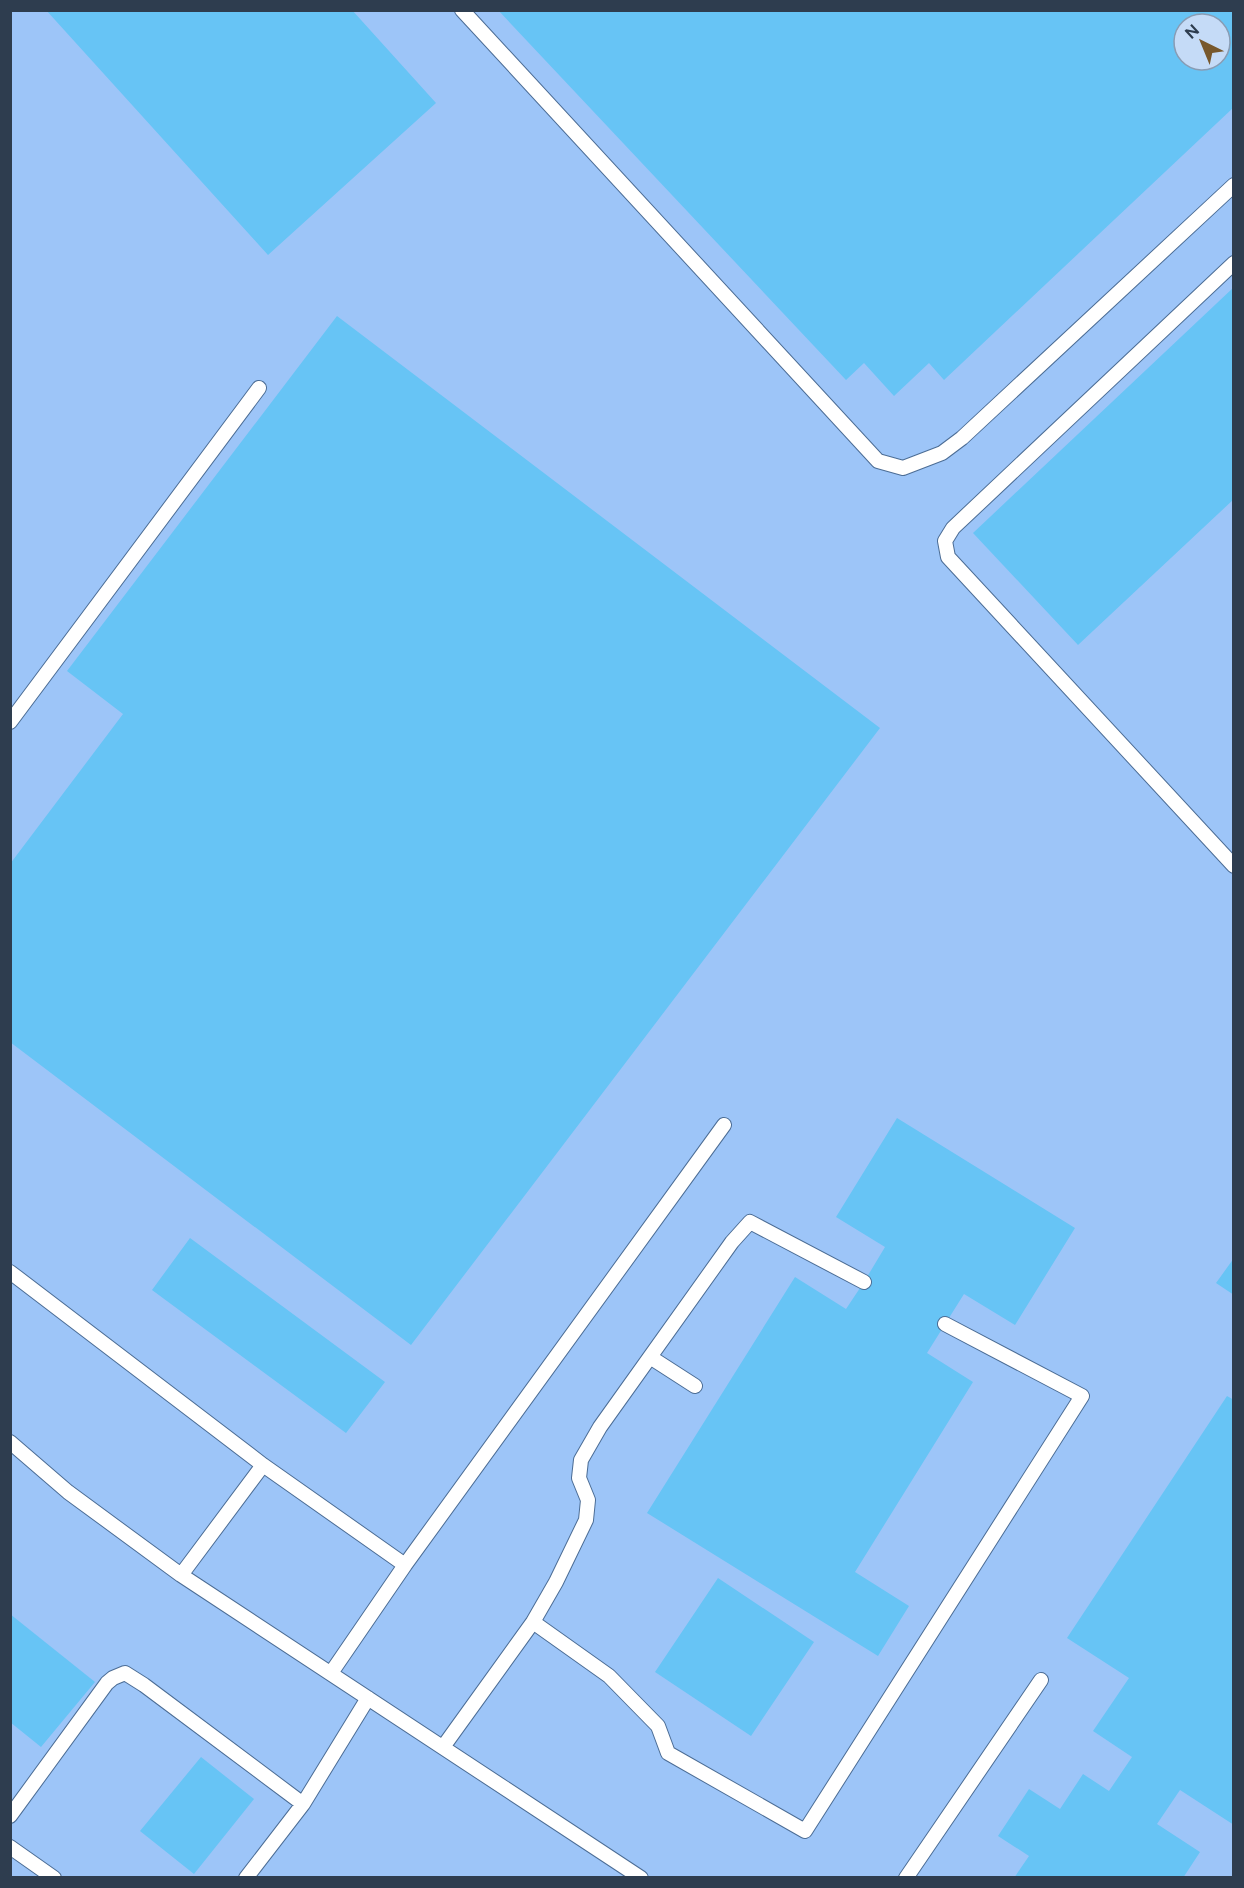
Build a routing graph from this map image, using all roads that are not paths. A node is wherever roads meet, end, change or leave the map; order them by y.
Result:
1 (462, 10) edge
2 (1233, 185) edge
3 (1233, 263) edge
4 (259, 388) dead end
5 (10, 722) edge
6 (1233, 866) edge
7 (724, 1125) dead end
8 (10, 1272) edge
9 (864, 1282) dead end
10 (945, 1324) dead end
11 (650, 1357) junction
12 (695, 1386) dead end
13 (10, 1442) edge
14 (263, 1465) junction
15 (405, 1565) junction
16 (181, 1575) junction
17 (533, 1622) junction
18 (331, 1673) junction
19 (1041, 1680) dead end
20 (368, 1698) junction
21 (443, 1747) junction
22 (303, 1804) junction
23 (10, 1816) edge
24 (10, 1847) edge
25 (54, 1878) edge
26 (246, 1878) edge
27 (641, 1878) edge
28 (906, 1878) edge

1 - 2 lane
3 - 6 lane
4 - 5 lane
7 - 15 lane
8 - 14 lane
9 - 11 lane
10 - 17 lane
11 - 12 lane
11 - 17 lane
13 - 16 lane
14 - 15 lane
14 - 16 lane
15 - 18 lane
16 - 18 lane
17 - 21 lane
18 - 20 lane
19 - 28 lane
20 - 21 lane
20 - 22 lane
21 - 27 lane
22 - 23 lane
22 - 26 lane
24 - 25 lane

